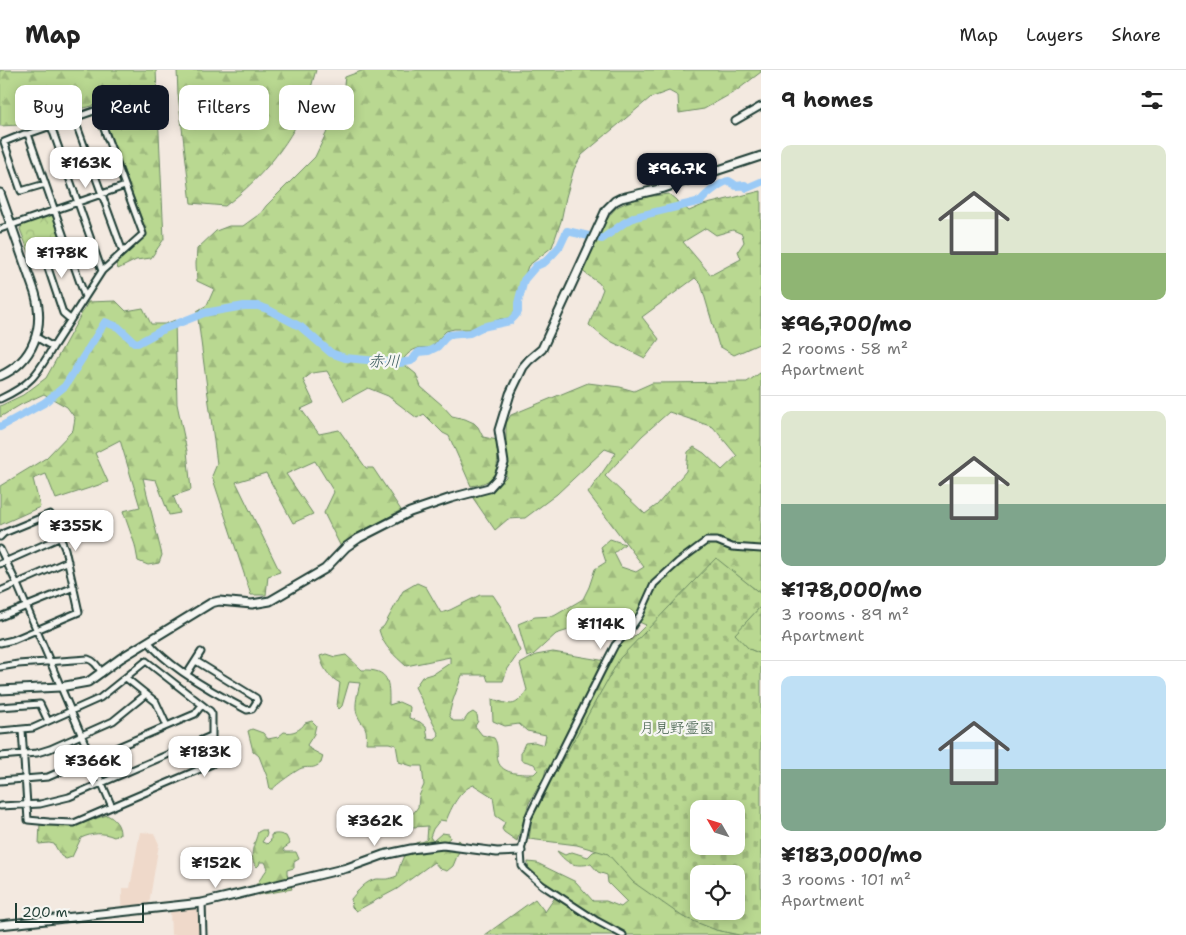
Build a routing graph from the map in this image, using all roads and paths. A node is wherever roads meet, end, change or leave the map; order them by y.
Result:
1 (761, 106) edge
2 (82, 115) edge
3 (735, 121) dead end
4 (40, 130) edge
5 (52, 130) edge
6 (78, 130) edge
7 (28, 134) junction
8 (761, 156) edge
9 (44, 184) junction
10 (125, 186) junction
11 (0, 193) edge
12 (101, 194) junction
13 (78, 202) junction
14 (54, 210) junction
15 (11, 225) junction
16 (0, 229) edge
17 (66, 244) junction
18 (122, 252) junction
19 (102, 271) junction
20 (85, 297) junction
21 (70, 319) junction
22 (36, 337) junction
23 (53, 347) junction
24 (0, 376) edge
25 (0, 399) edge
26 (0, 537) edge
27 (61, 537) junction
28 (0, 549) edge
29 (761, 549) edge
30 (68, 561) junction
31 (3, 562) edge
32 (17, 584) junction
33 (74, 587) junction
34 (0, 591) edge
35 (26, 608) junction
36 (0, 617) edge
37 (36, 631) junction
38 (148, 641) junction
39 (0, 643) edge
40 (201, 652) dead end
41 (196, 661) junction
42 (49, 662) junction
43 (0, 668) edge
44 (102, 673) junction
45 (187, 674) junction
46 (126, 678) junction
47 (60, 687) junction
48 (0, 690) edge
49 (145, 694) junction
50 (202, 705) junction
51 (0, 707) edge
52 (71, 711) junction
53 (48, 721) junction
54 (167, 726) junction
55 (22, 730) junction
56 (0, 732) edge
57 (81, 735) junction
58 (211, 736) junction
59 (23, 755) junction
60 (0, 756) edge
61 (92, 759) junction
62 (25, 780) junction
63 (0, 781) edge
64 (102, 784) junction
65 (27, 804) junction
66 (0, 806) edge
67 (112, 807) junction
68 (522, 851) junction
69 (202, 903) junction
70 (0, 925) edge
71 (203, 935) edge
72 (623, 935) edge

1 - 3 street
2 - 10 street
4 - 7 street
5 - 13 street
6 - 12 street
7 - 9 street
7 - 9 street
8 - 38 street
9 - 14 street
10 - 12 street
10 - 18 street
11 - 15 street
12 - 13 street
12 - 18 street
13 - 14 street
13 - 19 street
14 - 15 street
14 - 17 street
15 - 16 street
15 - 22 street
17 - 20 street
17 - 21 street
18 - 19 street
19 - 20 street
20 - 21 street
21 - 23 street
22 - 23 street
22 - 24 street
23 - 25 street
26 - 27 street
27 - 30 street
27 - 31 street
28 - 31 street
29 - 68 street
30 - 32 street
30 - 33 street
31 - 32 street
32 - 34 street
32 - 35 street
33 - 35 street
33 - 37 street
35 - 36 street
35 - 37 street
37 - 39 street
37 - 42 street
38 - 44 street
38 - 45 street
40 - 41 street
41 - 45 street
41 - 45 street
42 - 43 street
42 - 44 street
42 - 47 street
44 - 47 street
46 - 49 street
46 - 50 street
46 - 52 street
47 - 48 street
47 - 52 street
49 - 54 street
49 - 57 street
50 - 54 street
50 - 58 street
51 - 53 street
52 - 53 street
52 - 57 street
53 - 55 street
54 - 61 street
55 - 56 street
55 - 59 street
57 - 59 street
57 - 61 street
58 - 64 street
58 - 67 street
59 - 60 street
59 - 62 street
61 - 62 street
61 - 64 street
62 - 63 street
62 - 65 street
64 - 65 street
64 - 67 street
65 - 66 street
65 - 67 street
68 - 69 street
68 - 72 street
69 - 70 street
69 - 71 street

